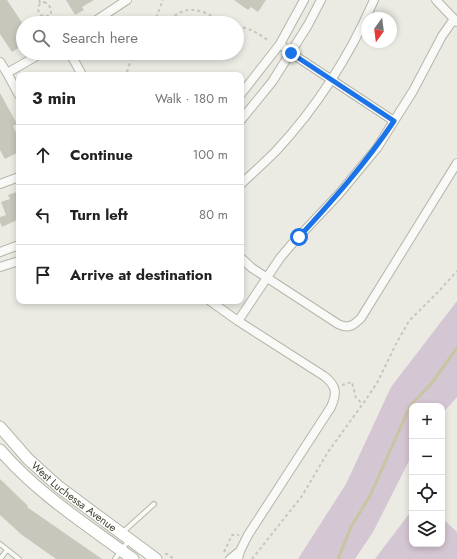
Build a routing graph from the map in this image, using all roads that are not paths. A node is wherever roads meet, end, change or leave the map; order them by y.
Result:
1 (127, 0) edge
2 (304, 0) edge
3 (321, 0) edge
4 (374, 0) edge
5 (436, 0) edge
6 (103, 16) edge
7 (456, 20) edge
8 (280, 44) junction
9 (291, 53) junction
10 (30, 60) edge
11 (74, 60) edge
12 (0, 62) edge
13 (80, 72) edge
14 (7, 73) junction
15 (331, 79) junction
16 (16, 90) edge
17 (244, 90) edge
18 (244, 116) edge
19 (394, 121) junction
20 (457, 163) edge
21 (16, 178) edge
22 (244, 181) edge
23 (0, 184) edge
24 (16, 246) edge
25 (0, 252) edge
26 (244, 261) edge
27 (16, 262) edge
28 (0, 267) edge
29 (266, 278) junction
30 (214, 304) edge
31 (238, 321) junction
32 (0, 427) edge
33 (0, 450) edge
34 (154, 504) dead end
35 (125, 537) junction
36 (0, 544) edge
37 (7, 550) junction
38 (118, 555) edge
39 (238, 555) edge
40 (0, 559) edge
41 (19, 559) edge
42 (133, 559) edge
43 (156, 559) edge
44 (230, 559) edge

1 - 6 street
2 - 8 street
3 - 9 street
4 - 15 street
5 - 7 street
7 - 19 street
8 - 9 street
8 - 17 street
9 - 15 street
9 - 18 street
10 - 14 street
11 - 13 street
12 - 14 street
14 - 16 street
15 - 19 street
15 - 22 street
19 - 29 street
20 - 29 street
21 - 23 street
24 - 25 street
26 - 29 street
27 - 28 street
29 - 31 street
30 - 31 street
31 - 39 street
32 - 35 street, West Luchessa Avenue
33 - 38 street, West Luchessa Avenue
34 - 35 lane
35 - 38 lane
35 - 43 street, West Luchessa Avenue
36 - 37 lane
37 - 40 lane
37 - 41 lane
38 - 42 street, West Luchessa Avenue
39 - 44 street

